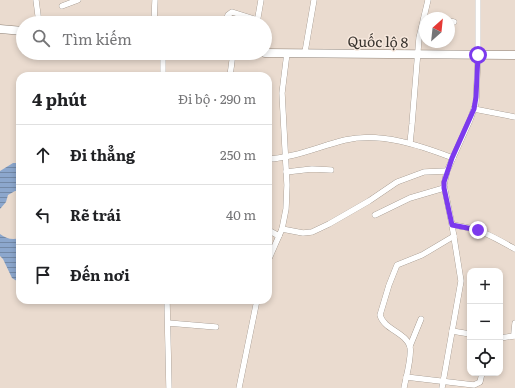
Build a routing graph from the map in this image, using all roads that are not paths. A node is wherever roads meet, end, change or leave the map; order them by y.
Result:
1 (36, 0) edge
2 (78, 0) edge
3 (155, 0) edge
4 (261, 0) edge
5 (314, 0) edge
6 (428, 0) edge
7 (478, 0) edge
8 (62, 6) dead end
9 (427, 12) edge
10 (38, 16) edge
11 (154, 16) edge
12 (228, 16) edge
13 (242, 16) edge
14 (258, 16) edge
15 (0, 29) edge
16 (16, 30) edge
17 (419, 38) edge
18 (287, 52) junction
19 (305, 52) junction
20 (272, 53) edge
21 (418, 55) junction
22 (478, 55) junction
23 (515, 55) edge
24 (163, 60) edge
25 (232, 60) edge
26 (163, 72) edge
27 (231, 72) edge
28 (474, 109) junction
29 (515, 117) edge
30 (410, 143) junction
31 (285, 158) junction
32 (452, 158) junction
33 (272, 160) edge
34 (331, 170) dead end
35 (447, 171) junction
36 (286, 172) junction
37 (444, 188) junction
38 (375, 216) dead end
39 (452, 225) junction
40 (282, 229) junction
41 (272, 232) edge
42 (279, 236) junction
43 (454, 236) junction
44 (515, 249) edge
45 (272, 252) edge
46 (167, 304) edge
47 (256, 304) edge
48 (420, 319) dead end
49 (168, 323) junction
50 (515, 323) edge
51 (216, 327) dead end
52 (452, 331) junction
53 (467, 334) edge
54 (515, 336) edge
55 (503, 338) edge
56 (410, 346) junction
57 (481, 376) edge
58 (406, 377) junction
59 (443, 381) junction
60 (169, 388) edge
61 (239, 388) edge
62 (404, 388) edge
63 (442, 388) edge

1 - 10 street
2 - 8 street
3 - 11 street
4 - 14 street
5 - 19 street
6 - 9 street
7 - 22 street
12 - 13 street
15 - 16 highway
17 - 21 street
18 - 19 highway, Quốc lộ 8
18 - 20 highway, Quốc lộ 8
18 - 31 street
19 - 21 highway, Quốc lộ 8
21 - 22 highway, Quốc lộ 8
21 - 30 street
22 - 23 highway, Quốc lộ 8
22 - 28 street
24 - 26 street
25 - 27 street
28 - 29 street
28 - 32 street
30 - 31 street
30 - 32 street
31 - 33 street
31 - 36 street
32 - 35 street
34 - 36 street
35 - 37 street
35 - 40 street
36 - 40 street
37 - 38 street
37 - 39 street
39 - 43 street
39 - 44 street
40 - 42 street
41 - 42 street
42 - 45 street
43 - 52 street
43 - 56 street
46 - 49 street
47 - 61 street
48 - 56 street
49 - 51 street
49 - 60 street
50 - 54 street
52 - 53 street
52 - 59 street
54 - 55 street
56 - 58 street
57 - 59 street
58 - 59 street
58 - 62 street
59 - 63 street

